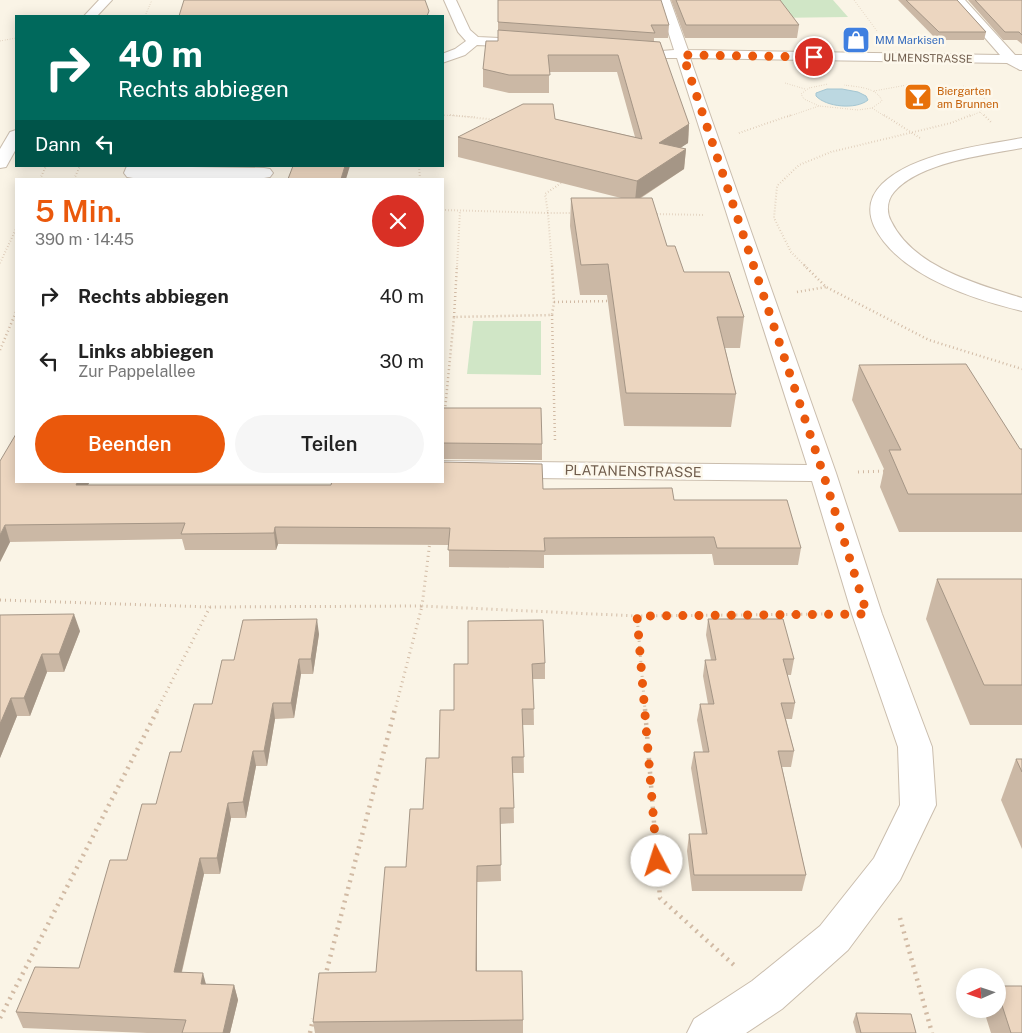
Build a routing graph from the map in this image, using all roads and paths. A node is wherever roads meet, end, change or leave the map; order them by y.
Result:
1 (106, 0) edge
2 (152, 0) edge
3 (450, 0) edge
4 (664, 0) edge
5 (854, 0) edge
6 (958, 0) edge
7 (91, 15) edge
8 (145, 15) edge
9 (450, 31) dead end
10 (879, 34) dead end
11 (469, 36) junction
12 (15, 38) edge
13 (0, 41) edge
14 (535, 44) edge
15 (654, 53) edge
16 (683, 55) junction
17 (444, 58) edge
18 (1018, 62) edge
19 (834, 84) dead end
20 (841, 84) dead end
21 (819, 106) junction
22 (872, 108) junction
23 (980, 112) dead end
24 (444, 115) edge
25 (499, 120) edge
26 (992, 123) dead end
27 (908, 132) dead end
28 (15, 137) edge
29 (712, 142) junction
30 (1022, 143) edge
31 (0, 163) edge
32 (136, 167) edge
33 (200, 170) edge
34 (265, 173) edge
35 (568, 178) edge
36 (444, 210) edge
37 (460, 211) junction
38 (548, 213) junction
39 (577, 213) edge
40 (647, 214) edge
41 (736, 215) junction
42 (15, 231) edge
43 (0, 263) edge
44 (611, 301) edge
45 (554, 302) junction
46 (1022, 305) edge
47 (15, 314) edge
48 (552, 315) junction
49 (454, 317) junction
50 (0, 350) edge
51 (444, 416) edge
52 (444, 469) edge
53 (556, 470) junction
54 (892, 471) edge
55 (823, 473) junction
56 (431, 539) edge
57 (0, 600) edge
58 (422, 606) junction
59 (210, 607) junction
60 (867, 614) junction
61 (637, 616) junction
62 (887, 869) junction
63 (324, 979) edge
64 (767, 995) junction
65 (314, 1015) edge
66 (0, 1018) edge
67 (310, 1033) edge
68 (709, 1033) edge
69 (932, 1033) edge

1 - 7 street
2 - 8 path
3 - 11 street
4 - 16 street
5 - 10 path
6 - 18 street
9 - 11 street
11 - 14 street
11 - 17 street
12 - 13 path
15 - 16 street, ULMENSTRASSE
16 - 18 street, ULMENSTRASSE
16 - 29 street
19 - 21 path
20 - 22 path
21 - 22 path
21 - 29 path
22 - 27 path
23 - 26 path
24 - 25 path
28 - 31 street
29 - 41 street
30 - 46 street
32 - 33 street
33 - 34 street
35 - 38 path
36 - 37 path
37 - 38 path
37 - 49 path
38 - 39 path
38 - 45 path
40 - 41 path
41 - 55 street
42 - 43 path
44 - 45 path
45 - 48 path
47 - 50 path
48 - 49 path
48 - 53 path
49 - 51 path
52 - 53 street, PLATANENSTRASSE
53 - 55 street, PLATANENSTRASSE
54 - 55 path
55 - 60 street
56 - 58 path
57 - 59 path
58 - 59 path
58 - 61 path
58 - 63 path
59 - 66 path
60 - 61 path
60 - 62 street
61 - 64 path
62 - 64 street
62 - 69 path
64 - 68 street
65 - 67 path

